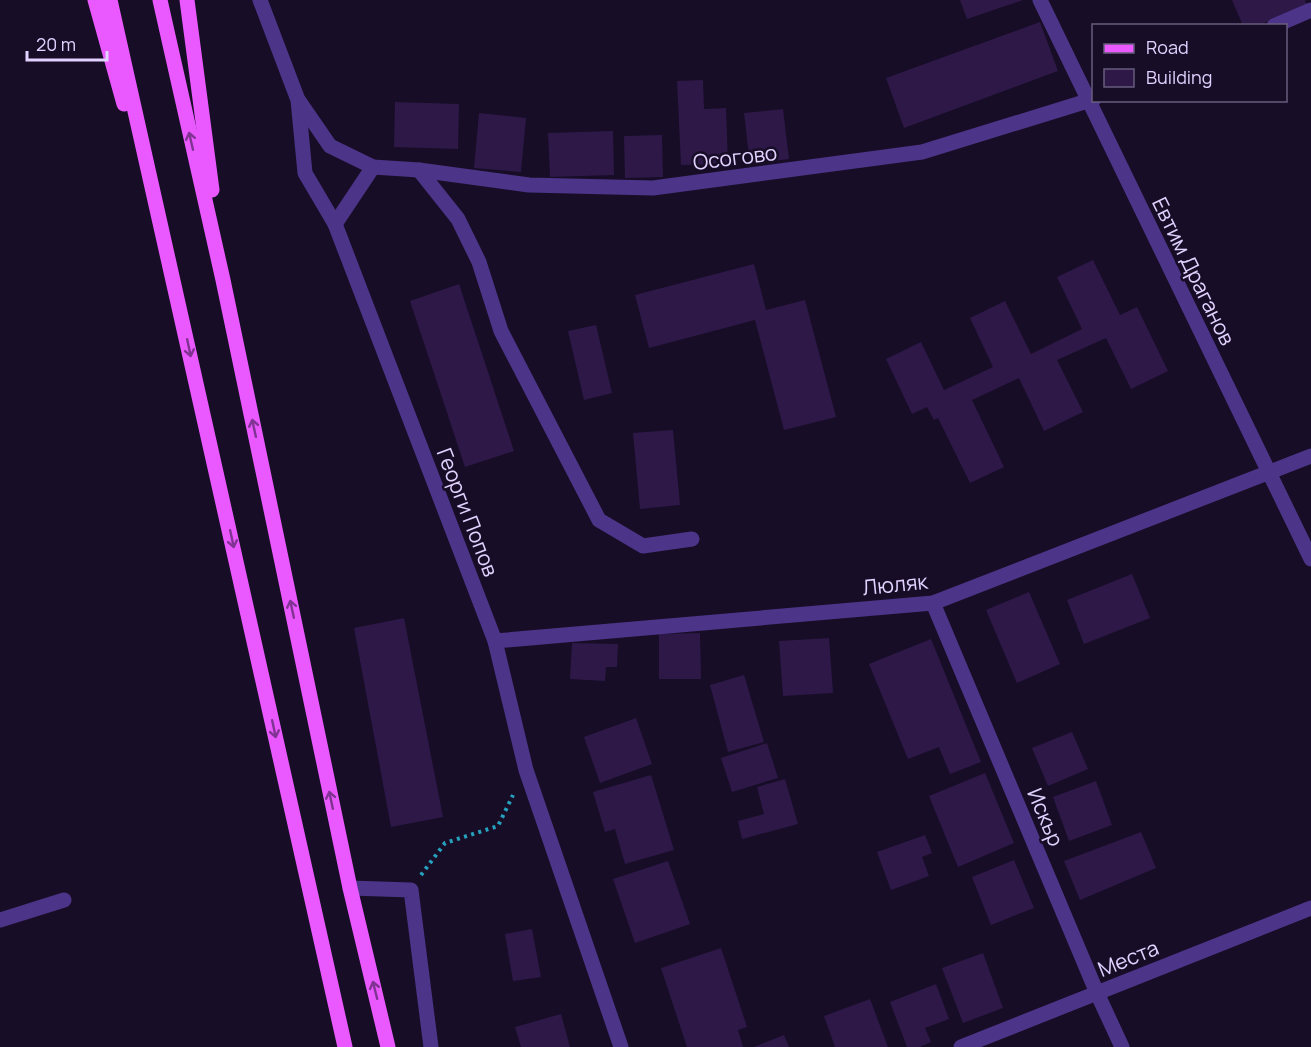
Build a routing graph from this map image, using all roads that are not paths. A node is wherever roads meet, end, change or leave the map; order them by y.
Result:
1 (95, 0) edge
2 (110, 0) edge
3 (160, 0) edge
4 (188, 0) edge
5 (260, 0) edge
6 (1040, 0) edge
7 (1311, 10) edge
8 (1279, 24) edge
9 (298, 100) junction
10 (1090, 100) edge
11 (373, 167) junction
12 (419, 170) junction
13 (335, 224) junction
14 (223, 280) junction
15 (177, 291) junction
16 (1311, 456) edge
17 (1269, 473) junction
18 (692, 539) dead end
19 (1311, 559) edge
20 (933, 603) junction
21 (495, 641) junction
22 (350, 888) junction
23 (64, 900) dead end
24 (1311, 908) edge
25 (0, 920) edge
26 (1097, 993) junction
27 (345, 1047) edge
28 (388, 1047) edge
29 (431, 1047) edge
30 (621, 1047) edge
31 (961, 1047) edge
32 (1122, 1047) edge

1 - 15 main road
2 - 15 main road
14 -> 3 main road
4 - 14 main road
5 - 9 street, Георги Попов
6 - 10 street, Евтим Драганов
7 - 8 street
9 - 11 street
9 - 13 street, Георги Попов
10 - 12 street, Осогово
10 - 17 street, Евтим Драганов
11 - 12 street, Осогово
11 - 13 street
12 - 18 street
13 - 21 street, Георги Попов
22 -> 14 main road
15 -> 27 main road
16 - 17 street, Люляк
17 - 19 street, Евтим Драганов
17 - 20 street, Люляк
20 - 21 street, Люляк
20 - 26 street, Искър
21 - 30 street, Георги Попов
28 -> 22 main road
22 - 29 street
23 - 25 street
24 - 26 street, Места
26 - 31 street, Места
26 - 32 street, Искър

